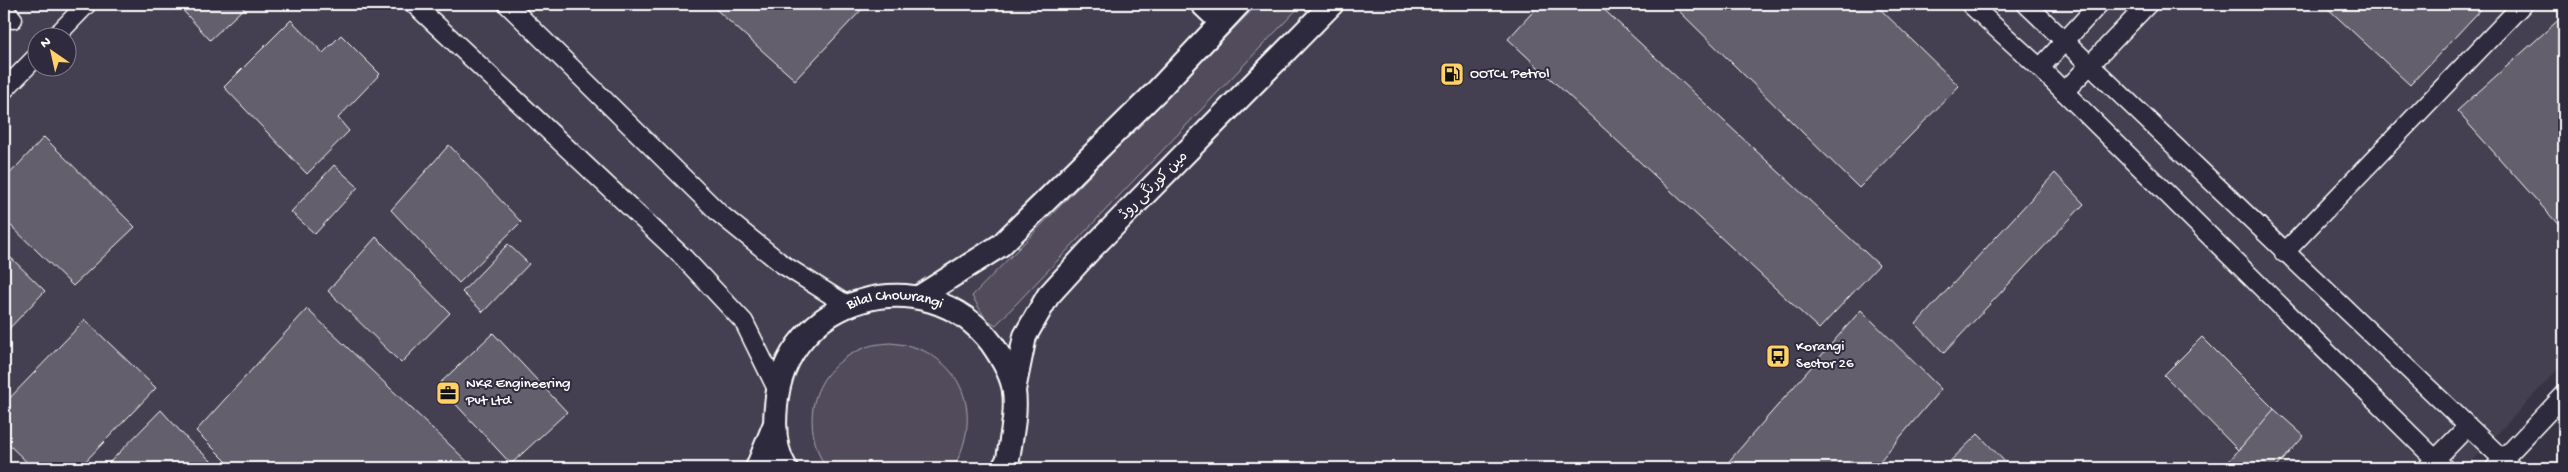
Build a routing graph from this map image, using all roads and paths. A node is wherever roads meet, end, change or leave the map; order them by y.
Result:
1 (87, 4) edge
2 (414, 4) edge
3 (507, 4) edge
4 (1202, 4) edge
5 (1239, 4) edge
6 (1332, 4) edge
7 (1970, 4) edge
8 (2026, 4) edge
9 (2100, 4) edge
10 (2148, 4) edge
11 (2523, 4) edge
12 (1221, 22) junction
13 (64, 28) edge
14 (2065, 40) junction
15 (2090, 64) junction
16 (28, 65) edge
17 (2040, 68) junction
18 (4, 90) edge
19 (2064, 92) junction
20 (2284, 253) junction
21 (919, 297) junction
22 (847, 305) junction
23 (777, 389) junction
24 (1014, 390) junction
25 (2564, 395) edge
26 (774, 426) junction
27 (2468, 426) junction
28 (1008, 465) edge
29 (2435, 465) edge
30 (2503, 465) edge
31 (757, 468) edge
32 (786, 468) edge

1 - 13 street
2 - 23 street
3 - 22 street
4 - 12 main road
5 - 12 main road
6 - 24 main road, مین کورنگی روڈ
7 - 17 street
8 - 14 street
9 - 14 street
10 - 15 street
11 - 20 street
12 - 21 main road
14 - 15 street
14 - 17 street
15 - 19 street
15 - 20 street
16 - 18 street
17 - 19 street
19 - 29 street
20 - 27 street
21 - 22 main road, Bilal Chowrangi
21 - 24 main road, Bilal Chowrangi
22 - 23 main road, Bilal Chowrangi
23 - 26 main road, Bilal Chowrangi
24 - 28 main road, Bilal Chowrangi
25 - 30 street
26 - 31 main road
26 - 32 main road, Bilal Chowrangi
27 - 29 street
27 - 30 street

